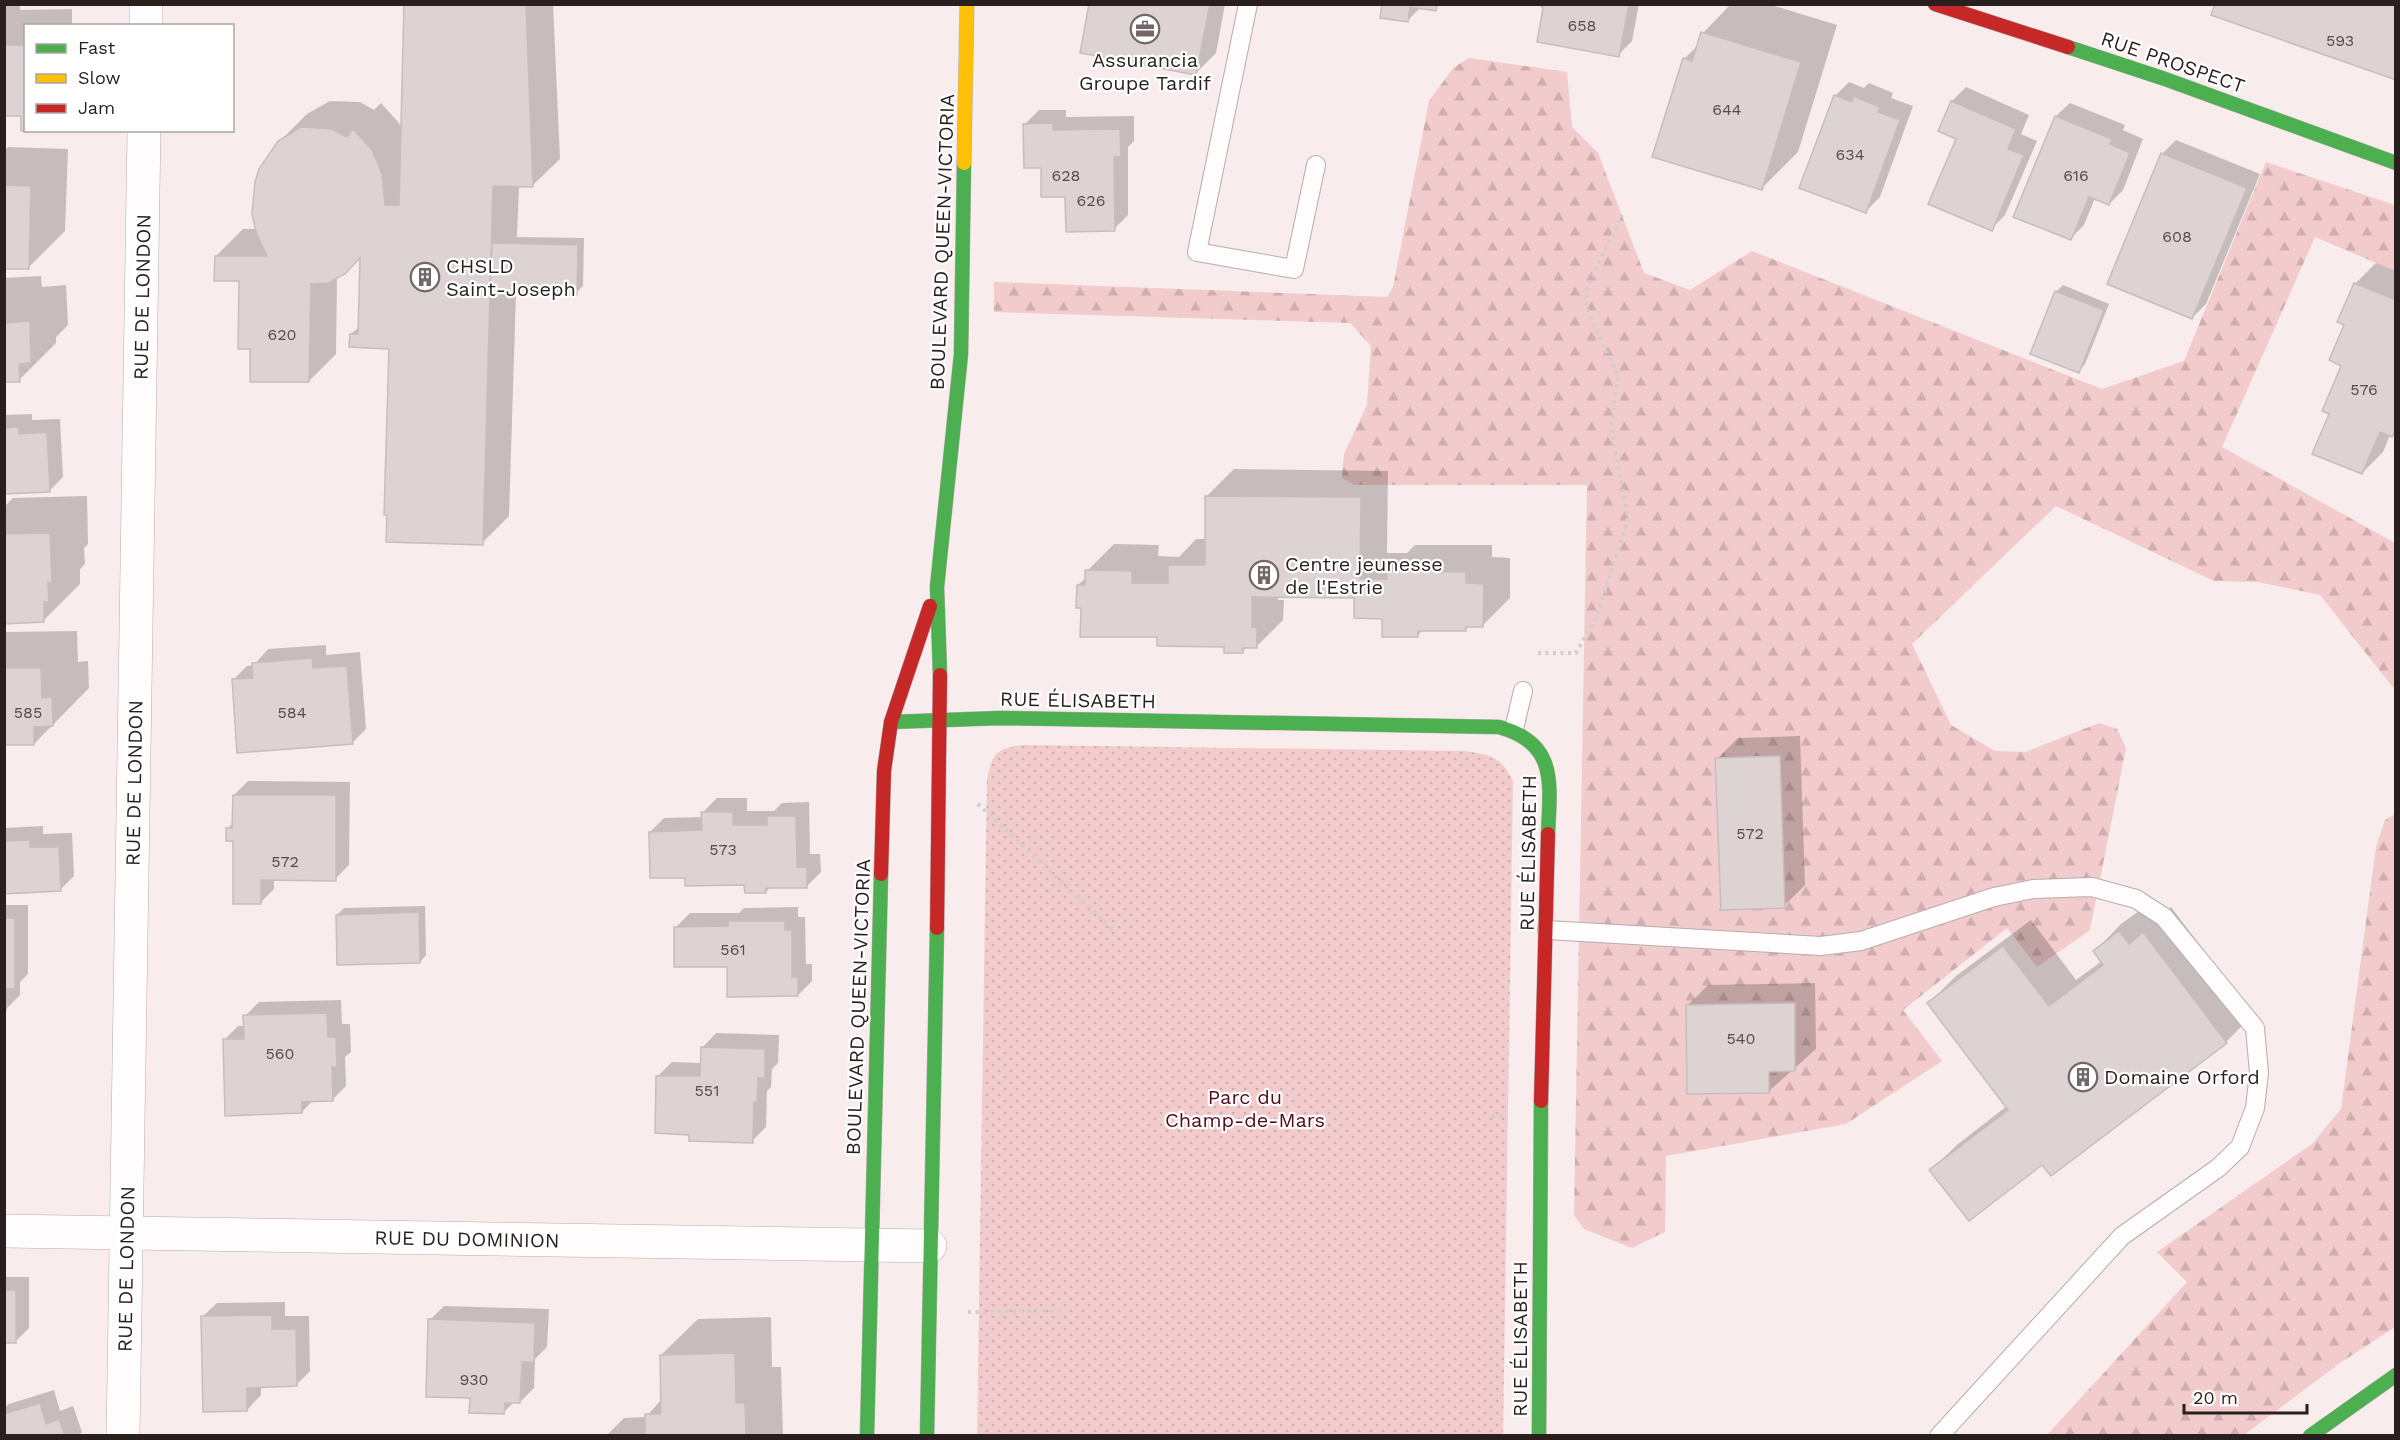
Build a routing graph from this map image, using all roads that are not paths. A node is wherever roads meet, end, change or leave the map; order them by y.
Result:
1 (147, 4) edge
2 (967, 4) edge
3 (1248, 4) edge
4 (1935, 4) edge
5 (146, 24) edge
6 (144, 132) edge
7 (2396, 163) edge
8 (1316, 165) dead end
9 (937, 587) junction
10 (1522, 691) dead end
11 (941, 719) junction
12 (891, 722) junction
13 (1514, 729) junction
14 (1547, 930) junction
15 (4, 1231) edge
16 (127, 1233) junction
17 (871, 1246) junction
18 (930, 1246) junction
19 (2396, 1375) edge
20 (123, 1436) edge
21 (867, 1436) edge
22 (927, 1436) edge
23 (1539, 1436) edge
24 (1939, 1436) edge
25 (2310, 1436) edge

1 - 5 street
2 - 9 main road, BOULEVARD QUEEN-VICTORIA
3 - 8 lane
4 - 7 main road, RUE PROSPECT
6 - 16 street, RUE DE LONDON
9 - 11 main road, BOULEVARD QUEEN-VICTORIA
9 - 12 main road, BOULEVARD QUEEN-VICTORIA
10 - 13 lane
11 - 12 main road, RUE ÉLISABETH
11 - 13 main road, RUE ÉLISABETH
11 - 18 main road, BOULEVARD QUEEN-VICTORIA
12 - 17 main road, BOULEVARD QUEEN-VICTORIA
13 - 14 main road, RUE ÉLISABETH
14 - 23 main road, RUE ÉLISABETH
14 - 24 lane
15 - 16 street, RUE DU DOMINION
16 - 17 street, RUE DU DOMINION
16 - 20 street, RUE DE LONDON
17 - 18 street, RUE DU DOMINION
17 - 21 main road, BOULEVARD QUEEN-VICTORIA
18 - 22 main road, BOULEVARD QUEEN-VICTORIA
19 - 25 main road

